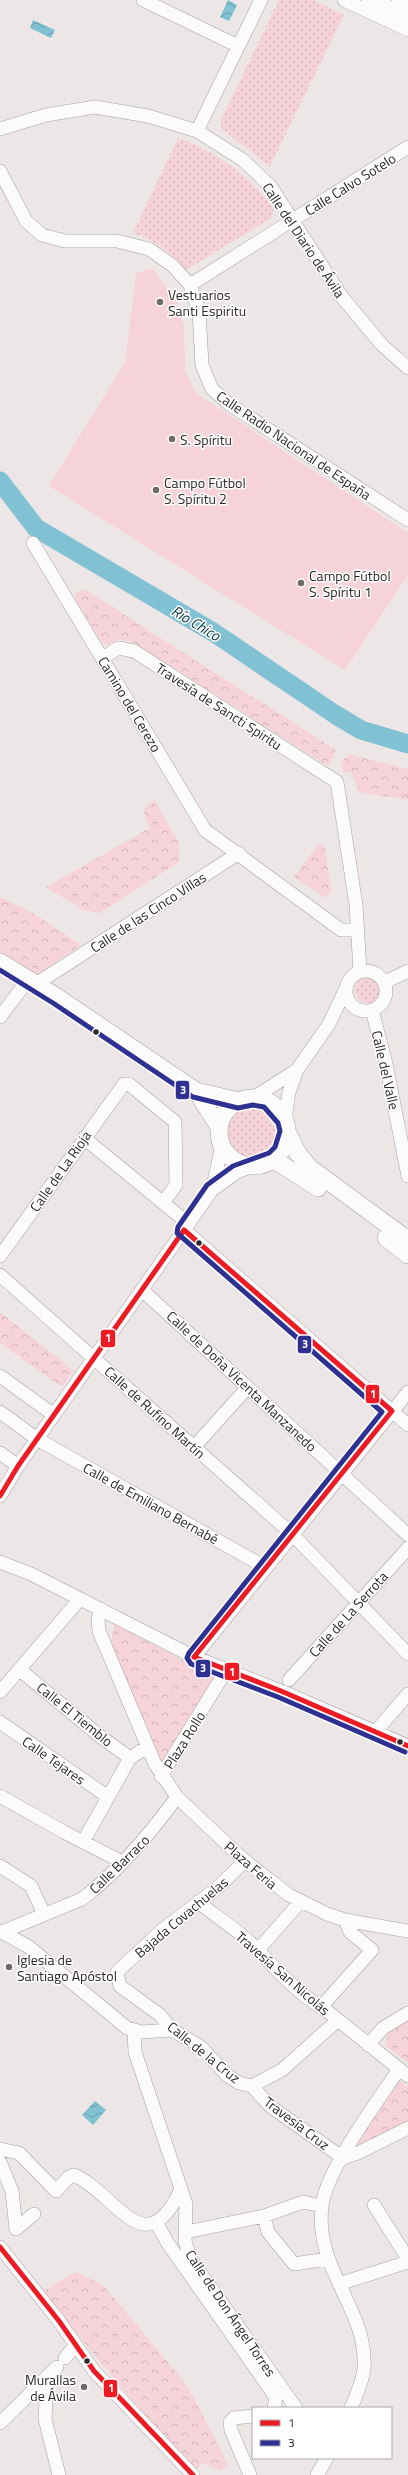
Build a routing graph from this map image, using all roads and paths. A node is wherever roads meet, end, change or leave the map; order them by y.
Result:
1 (143, 0) edge
2 (261, 0) edge
3 (344, 0) edge
4 (370, 0) edge
5 (400, 0) edge
6 (408, 4) edge
7 (408, 18) edge
8 (408, 30) edge
9 (238, 46) junction
10 (0, 129) edge
11 (197, 131) junction
12 (408, 147) edge
13 (0, 171) edge
14 (293, 219) junction
15 (190, 285) junction
16 (408, 368) edge
17 (408, 520) edge
18 (33, 543) dead end
19 (103, 658) junction
20 (239, 853) junction
21 (357, 930) junction
22 (0, 962) edge
23 (360, 971) junction
24 (408, 971) edge
25 (57, 972) junction
26 (32, 982) junction
27 (385, 982) junction
28 (346, 988) junction
29 (57, 997) junction
30 (356, 1008) junction
31 (372, 1010) junction
32 (0, 1017) edge
33 (329, 1024) junction
34 (297, 1070) junction
35 (196, 1091) junction
36 (246, 1099) junction
37 (286, 1125) junction
38 (219, 1127) junction
39 (84, 1138) junction
40 (222, 1146) junction
41 (272, 1159) junction
42 (252, 1166) junction
43 (408, 1176) edge
44 (212, 1190) junction
45 (163, 1203) junction
46 (186, 1227) junction
47 (408, 1240) edge
48 (408, 1255) edge
49 (0, 1256) edge
50 (0, 1275) edge
51 (142, 1290) junction
52 (95, 1357) junction
53 (0, 1376) edge
54 (248, 1387) junction
55 (408, 1392) edge
56 (392, 1411) junction
57 (0, 1412) edge
58 (54, 1415) junction
59 (408, 1425) edge
60 (37, 1439) junction
61 (194, 1447) junction
62 (0, 1453) edge
63 (18, 1466) junction
64 (342, 1473) junction
65 (0, 1496) edge
66 (292, 1534) junction
67 (408, 1535) edge
68 (408, 1548) edge
69 (0, 1562) edge
70 (265, 1567) junction
71 (80, 1599) junction
72 (358, 1602) junction
73 (101, 1609) junction
74 (408, 1654) edge
75 (194, 1657) junction
76 (227, 1669) junction
77 (20, 1670) junction
78 (289, 1680) dead end
79 (0, 1692) edge
80 (408, 1694) edge
81 (0, 1722) edge
82 (376, 1731) junction
83 (408, 1746) edge
84 (147, 1748) junction
85 (130, 1758) junction
86 (161, 1776) junction
87 (0, 1796) edge
88 (177, 1797) junction
89 (108, 1798) junction
90 (83, 1842) junction
91 (245, 1861) junction
92 (122, 1862) junction
93 (0, 1866) edge
94 (301, 1901) junction
95 (198, 1902) junction
96 (44, 1914) junction
97 (345, 1920) junction
98 (408, 1931) edge
99 (1, 1932) edge
100 (258, 1950) junction
101 (117, 1972) joint
102 (321, 2007) junction
103 (408, 2013) edge
104 (338, 2020) junction
105 (172, 2030) junction
106 (134, 2031) junction
107 (368, 2045) junction
108 (404, 2073) edge
109 (252, 2086) junction
110 (408, 2128) edge
111 (0, 2148) edge
112 (343, 2158) junction
113 (0, 2162) edge
114 (181, 2189) junction
115 (374, 2205) dead end
116 (322, 2206) junction
117 (34, 2214) dead end
118 (264, 2216) junction
119 (156, 2224) junction
120 (186, 2232) junction
121 (0, 2247) edge
122 (327, 2259) junction
123 (408, 2260) edge
124 (339, 2284) junction
125 (75, 2346) junction
126 (47, 2380) junction
127 (274, 2407) edge
128 (295, 2407) edge
129 (351, 2407) edge
130 (252, 2416) edge
131 (0, 2423) edge
132 (326, 2459) edge
133 (59, 2475) edge
134 (193, 2475) edge
135 (250, 2475) edge
136 (317, 2475) edge

1 - 9 street
2 - 9 street
3 - 8 street
4 - 7 main road
5 - 6 main road
9 - 11 street
10 - 11 street, Calle del Diario de Ávila
11 - 14 street, Calle del Diario de Ávila
12 - 14 street, Calle Calvo Sotelo
13 - 15 street, Calle Radio Nacional de España
14 - 15 street, Calle Calvo Sotelo
14 - 16 street, Calle del Diario de Ávila
15 - 17 street, Calle Radio Nacional de España
18 - 19 street, Camino del Cerezo
19 - 20 street, Camino del Cerezo
19 - 21 street, Travesía de Sancti Spiritu
20 - 21 street, Camino del Cerezo
20 - 25 street, Calle de las Cinco Villas
21 - 23 street
22 - 26 main road
23 - 27 street
23 - 28 street
24 - 27 street
25 - 26 street, Calle de las Cinco Villas
25 - 29 street
26 - 29 main road
26 - 32 street
27 - 31 street
28 - 30 street
28 - 33 street
29 - 35 main road
30 - 31 street
30 - 33 street
31 - 43 street, Calle del Valle
33 - 34 street
34 - 36 street
34 - 37 street
35 - 36 main road
35 - 38 main road
36 - 37 main road
36 - 38 main road
37 - 41 main road
37 - 47 main road
38 - 40 main road
39 - 45 street
39 - 45 street, Calle de La Rioja
39 - 49 street, Calle de La Rioja
40 - 42 main road
40 - 44 street
41 - 42 main road
41 - 48 main road
42 - 44 street
44 - 46 street
45 - 46 street
46 - 51 street
46 - 56 street
50 - 52 street, Calle de Rufino Martín
51 - 52 street
51 - 54 street, Calle de Doña Vicenta Manzanedo
52 - 58 street
52 - 61 street, Calle de Rufino Martín
53 - 58 street
54 - 61 street
54 - 64 street, Calle de Doña Vicenta Manzanedo
55 - 56 street
56 - 59 street
56 - 64 street
57 - 60 street, Calle de Emiliano Bernabé
58 - 60 street
60 - 63 street
60 - 70 street, Calle de Emiliano Bernabé
61 - 66 street, Calle de Rufino Martín
62 - 63 street
63 - 65 street
64 - 66 street
64 - 67 street, Calle de Doña Vicenta Manzanedo
66 - 70 street
66 - 72 street, Calle de Rufino Martín
68 - 72 street, Calle de La Serrota
69 - 71 street
70 - 75 street
71 - 73 street
71 - 77 street
72 - 74 street, Calle de Rufino Martín
72 - 78 street, Calle de La Serrota
73 - 75 street
73 - 84 street, Plaza Rollo
75 - 76 street
76 - 82 street
76 - 86 street, Plaza Rollo
77 - 79 street
77 - 85 street, Calle El Tiemblo
80 - 82 street
81 - 89 street, Calle Tejares
82 - 83 street
84 - 85 street
84 - 86 street, Plaza Rollo
85 - 89 street
86 - 88 street, Plaza Feria
87 - 90 street
88 - 91 street, Plaza Feria
88 - 92 street, Calle Barraco
89 - 90 street
90 - 92 street
91 - 94 street, Plaza Feria
91 - 95 street, Bajada Covachuelas
92 - 96 street, Calle Barraco
93 - 96 street
94 - 97 street, Plaza Feria
94 - 100 street
95 - 100 street, Travesía San Nicolás
95 - 101 street, Bajada Covachuelas
96 - 99 street, Calle Barraco
97 - 98 street, Plaza Feria
97 - 102 street
99 - 106 street
100 - 102 street, Travesía San Nicolás
101 - 105 street, Calle de la Cruz
102 - 104 street, Travesía San Nicolás
103 - 107 street
104 - 107 street, Travesía San Nicolás
104 - 109 street, Calle de la Cruz
105 - 106 street
105 - 109 street, Calle de la Cruz
106 - 114 street, Calle de Don Ángel Torres
107 - 108 street, Travesía San Nicolás
108 - 112 street
109 - 112 street, Travesía Cruz
110 - 112 street
111 - 119 street
112 - 116 street
113 - 117 street
114 - 119 street
114 - 120 street, Calle de Don Ángel Torres
115 - 123 street
116 - 118 street
116 - 122 street
118 - 120 street
118 - 122 street
119 - 127 street, Calle de Don Ángel Torres
120 - 128 street, Calle de Don Ángel Torres
121 - 125 street
122 - 124 street
123 - 124 street
124 - 129 street
125 - 126 street
125 - 134 street
126 - 131 street
126 - 133 street
130 - 135 street
132 - 136 street

